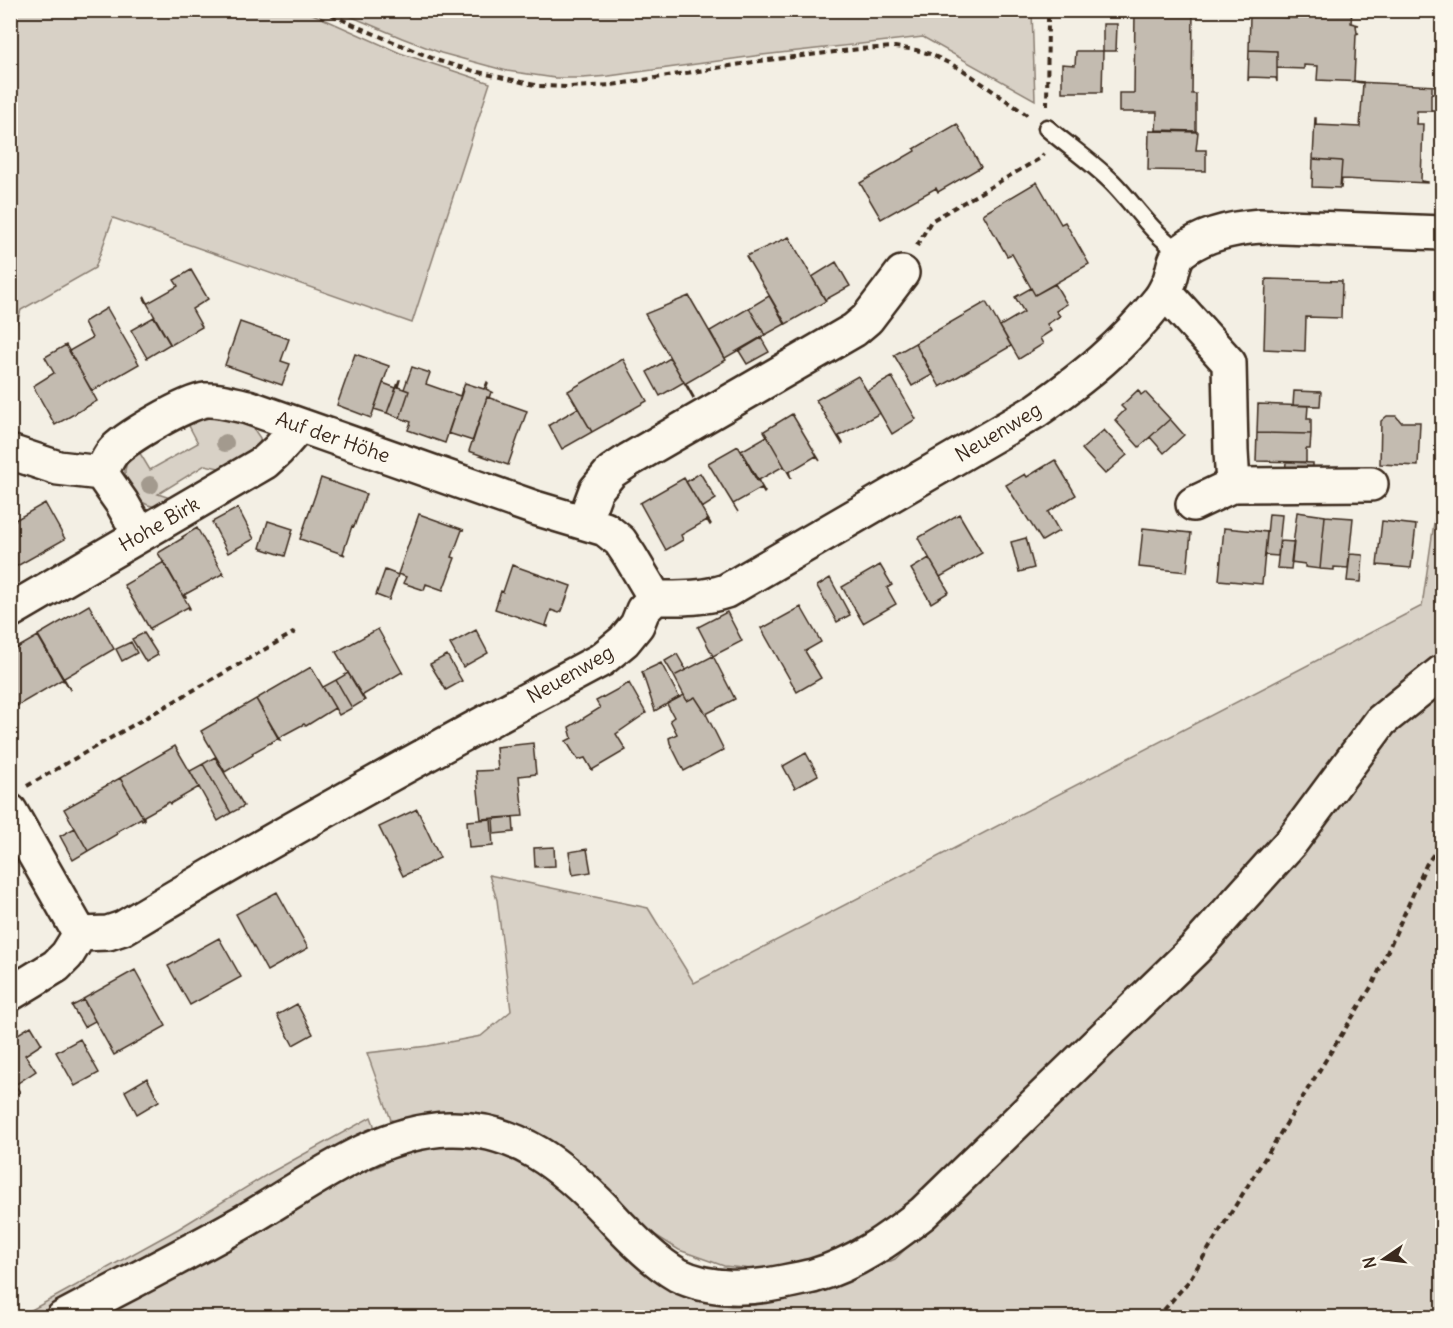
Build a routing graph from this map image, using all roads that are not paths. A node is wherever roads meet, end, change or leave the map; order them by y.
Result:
1 (1053, 133) road end
2 (1443, 233) edge
3 (1180, 252) junction
4 (902, 273) road end
5 (1165, 292) junction
6 (299, 426) junction
7 (10, 452) edge
8 (101, 473) junction
9 (1371, 484) dead end
10 (1233, 485) junction
11 (1193, 504) dead end
12 (584, 522) junction
13 (140, 534) junction
14 (654, 598) junction
15 (10, 611) edge
16 (1443, 672) edge
17 (16, 801) edge
18 (80, 934) junction
19 (10, 994) edge
20 (63, 1317) edge

1 - 3 lane
2 - 3 street
3 - 5 street, Neuenweg
4 - 12 street
5 - 10 street
5 - 14 street, Neuenweg
6 - 8 street, Auf der Höhe
6 - 12 street, Auf der Höhe
6 - 13 street, Hohe Birk
7 - 8 street
8 - 13 street
9 - 10 street
10 - 11 street
12 - 14 street, Auf der Höhe
13 - 15 street, Hohe Birk
14 - 18 street, Neuenweg
16 - 20 street
17 - 18 street
18 - 19 street

